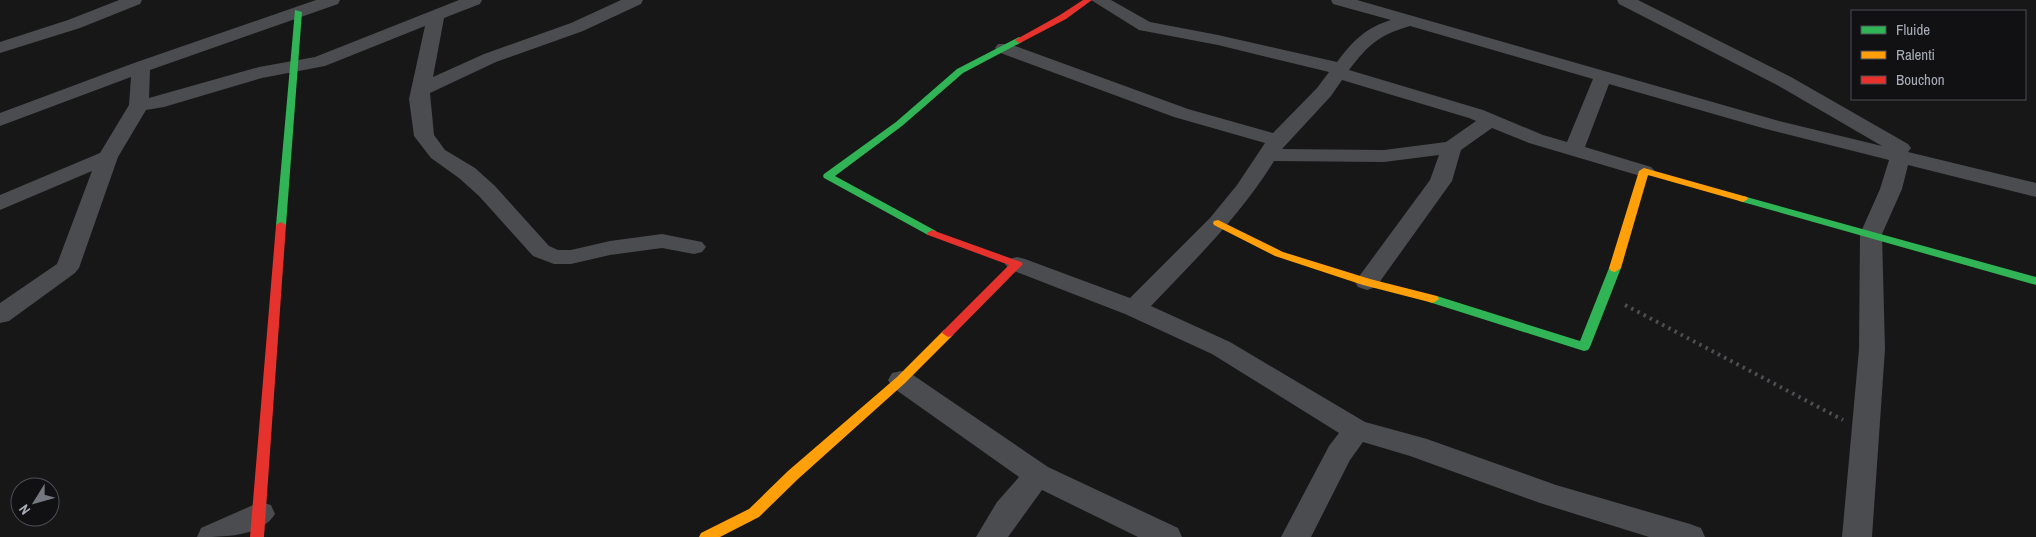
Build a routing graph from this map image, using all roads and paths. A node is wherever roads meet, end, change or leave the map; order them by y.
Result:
1 (134, 0) edge
2 (332, 0) edge
3 (474, 0) edge
4 (635, 0) edge
5 (1088, 0) edge
6 (1099, 0) edge
7 (1339, 0) edge
8 (1626, 0) edge
9 (1362, 7) junction
10 (298, 12) junction
11 (436, 16) junction
12 (1410, 20) junction
13 (1378, 30) junction
14 (0, 48) edge
15 (1004, 48) junction
16 (141, 67) junction
17 (294, 67) junction
18 (1340, 71) junction
19 (1603, 76) junction
20 (421, 90) junction
21 (139, 104) junction
22 (0, 120) edge
23 (1489, 121) junction
24 (1452, 147) junction
25 (1272, 148) junction
26 (1574, 150) junction
27 (1900, 156) junction
28 (108, 157) junction
29 (1926, 162) junction
30 (1644, 171) junction
31 (2036, 190) edge
32 (0, 203) edge
33 (1218, 224) junction
34 (1871, 234) junction
35 (694, 247) dead end
36 (1017, 264) junction
37 (2036, 281) edge
38 (1367, 282) junction
39 (1604, 294) junction
40 (1134, 308) junction
41 (0, 315) edge
42 (901, 380) junction
43 (1356, 430) junction
44 (1865, 432) junction
45 (1038, 475) junction
46 (258, 526) edge
47 (212, 537) edge
48 (706, 537) edge
49 (991, 537) edge
50 (1167, 537) edge
51 (1296, 537) edge
52 (1690, 537) edge
53 (1857, 537) edge

1 - 14 street
2 - 10 street
3 - 11 street
4 - 20 street
5 - 15 street
6 - 18 street
7 - 9 street
8 - 29 street
9 - 12 street
9 - 13 street
10 - 16 street
10 - 17 street
11 - 17 street
11 - 20 street
12 - 13 street
12 - 19 street
13 - 18 street
15 - 25 street
15 - 36 street
16 - 21 street
16 - 22 street
17 - 21 street
17 - 46 street
18 - 23 street
18 - 25 street
19 - 26 street
19 - 27 street
20 - 35 street
21 - 28 street
23 - 24 street
23 - 26 street
24 - 25 street
24 - 38 street
25 - 33 street
26 - 30 street
27 - 29 street
27 - 34 street
28 - 32 street
28 - 41 street
29 - 31 street
30 - 34 street
30 - 39 street
33 - 38 street
33 - 40 street
34 - 37 street
34 - 44 street
36 - 40 street
36 - 42 street
38 - 39 street
39 - 44 path
40 - 43 street
42 - 45 street
42 - 48 street
43 - 51 street
43 - 52 street
44 - 53 street
45 - 49 street
45 - 50 street
46 - 47 street

